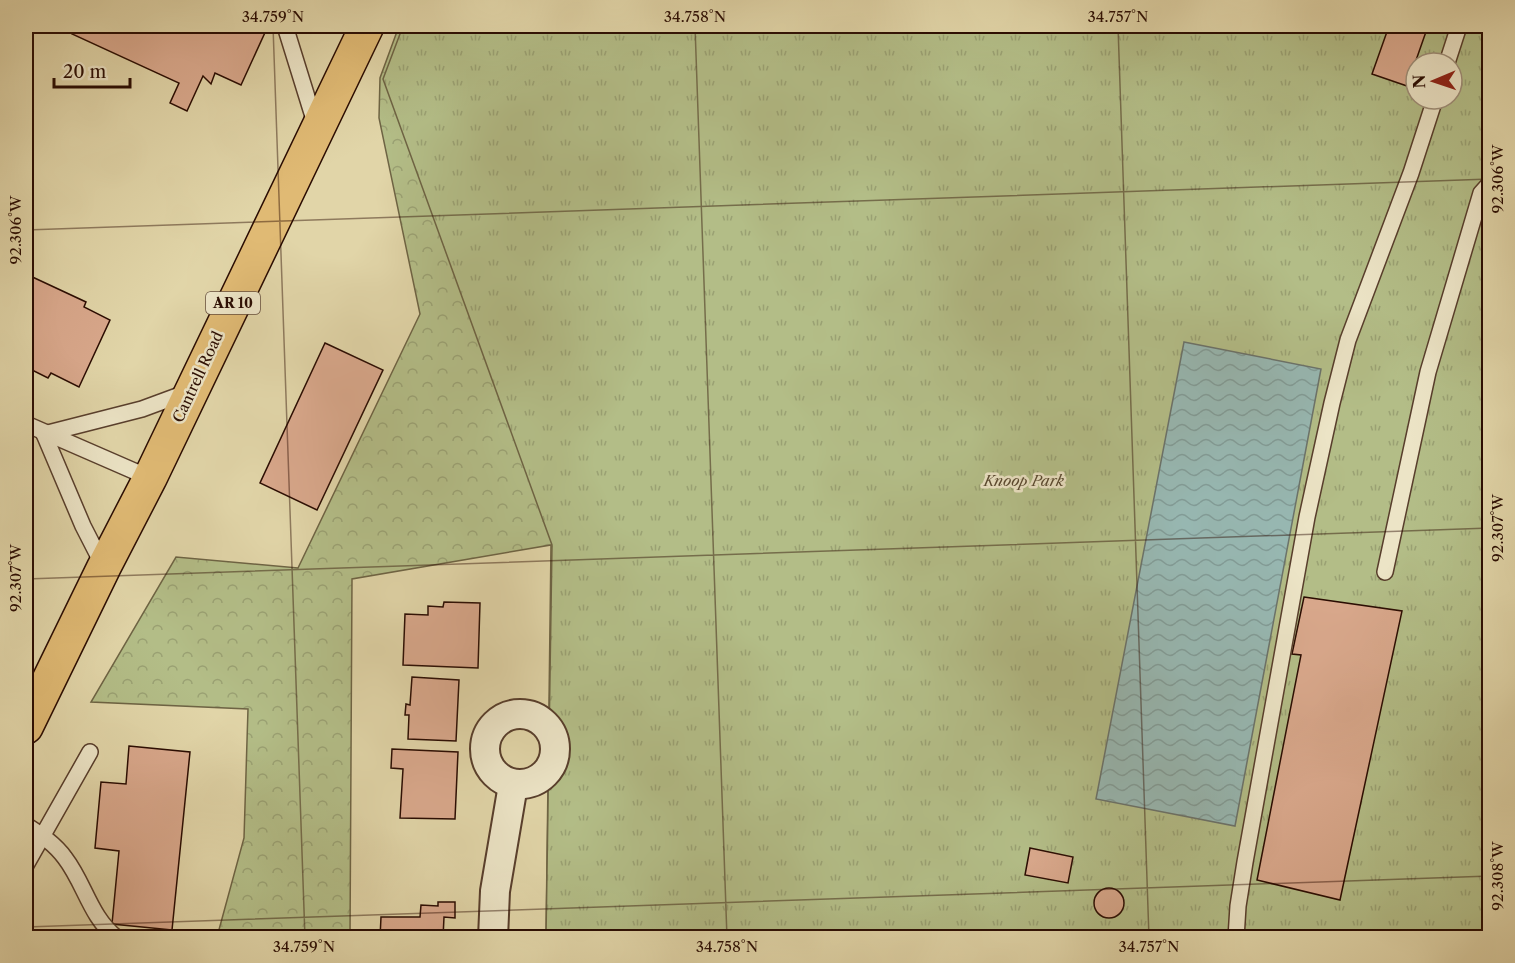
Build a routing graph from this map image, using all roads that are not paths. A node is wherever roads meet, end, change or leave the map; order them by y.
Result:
1 (285, 26) edge
2 (367, 26) edge
3 (1459, 26) edge
4 (1451, 51) edge
5 (1431, 111) edge
6 (317, 129) junction
7 (1490, 183) edge
8 (190, 391) junction
9 (26, 424) edge
10 (44, 434) junction
11 (150, 478) junction
12 (104, 567) junction
13 (1385, 572) dead end
14 (26, 727) edge
15 (90, 752) dead end
16 (513, 785) dead end
17 (26, 825) edge
18 (42, 835) junction
19 (26, 865) edge
20 (117, 938) edge
21 (493, 938) edge
22 (1236, 938) edge

1 - 6 lane
2 - 6 main road, Cantrell Road / AR 10
3 - 4 lane
5 - 22 lane
6 - 8 main road, Cantrell Road / AR 10
7 - 13 lane
8 - 10 lane
8 - 11 main road, Cantrell Road / AR 10
9 - 10 lane
10 - 11 lane
10 - 12 lane
11 - 12 main road, Cantrell Road / AR 10
12 - 14 main road, Cantrell Road / AR 10
15 - 18 lane
16 - 21 street
17 - 18 lane
18 - 19 lane
18 - 20 lane

